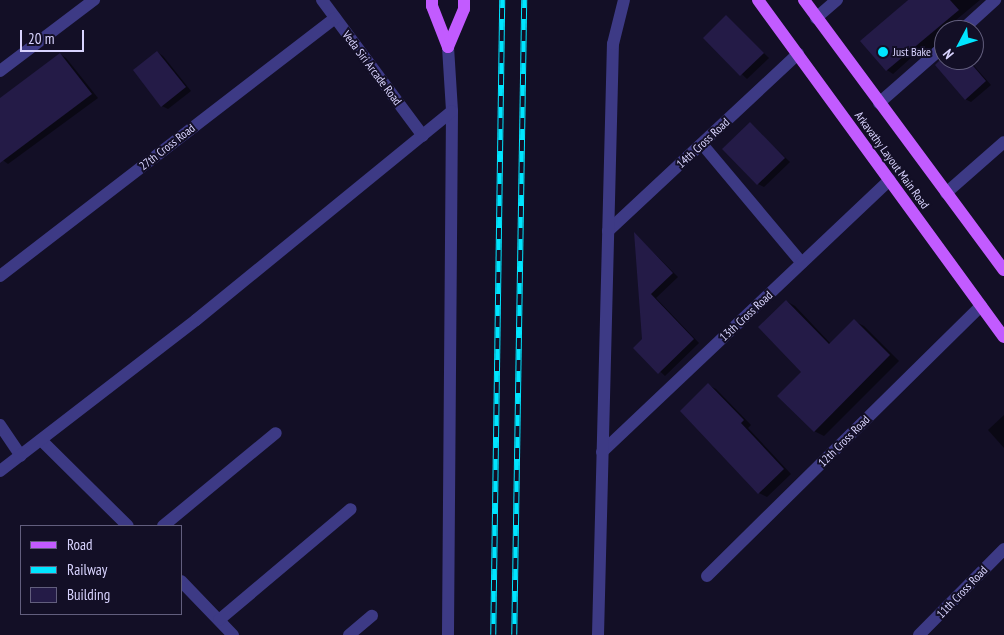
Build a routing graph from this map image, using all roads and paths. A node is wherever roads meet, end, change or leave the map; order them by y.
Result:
1 (94, 0) edge
2 (322, 0) edge
3 (624, 0) edge
4 (758, 0) edge
5 (804, 0) edge
6 (837, 0) edge
7 (995, 0) edge
8 (432, 3) edge
9 (464, 5) edge
10 (335, 18) junction
11 (816, 18) junction
12 (973, 20) edge
13 (448, 47) junction
14 (798, 54) junction
15 (934, 55) edge
16 (0, 71) edge
17 (879, 103) junction
18 (452, 111) junction
19 (423, 136) junction
20 (1004, 142) edge
21 (702, 144) junction
22 (890, 180) junction
23 (946, 193) junction
24 (608, 231) junction
25 (802, 263) junction
26 (1004, 270) edge
27 (0, 276) edge
28 (981, 306) junction
29 (1004, 337) edge
30 (0, 425) edge
31 (276, 433) dead end
32 (41, 440) junction
33 (602, 452) junction
34 (20, 456) junction
35 (0, 471) edge
36 (351, 509) dead end
37 (127, 525) edge
38 (165, 525) edge
39 (1004, 548) edge
40 (707, 576) dead end
41 (182, 582) edge
42 (372, 616) dead end
43 (219, 620) junction
44 (233, 635) edge
45 (349, 635) edge
46 (448, 635) edge
47 (598, 635) edge
48 (919, 635) edge

1 - 16 street
2 - 10 street, Veda Siri Arcade Road
3 - 24 street
4 - 14 main road, Arkavathy Layout Main Road
5 - 11 main road, Arkavathy Layout Main Road
6 - 11 street
7 - 12 street
8 - 13 main road
9 - 13 main road
10 - 19 street, Veda Siri Arcade Road
10 - 27 street, 27th Cross Road
11 - 17 main road, Arkavathy Layout Main Road
13 - 18 street
14 - 21 street, 14th Cross Road
14 - 22 main road, Arkavathy Layout Main Road
15 - 17 street
17 - 23 main road, Arkavathy Layout Main Road
18 - 19 street
18 - 46 street
19 - 32 street
20 - 23 street
21 - 24 street, 14th Cross Road
21 - 25 street
22 - 25 street, 13th Cross Road
22 - 28 main road, Arkavathy Layout Main Road
23 - 26 main road, Arkavathy Layout Main Road
24 - 33 street
25 - 33 street, 13th Cross Road
28 - 29 main road, Arkavathy Layout Main Road
28 - 40 street, 12th Cross Road
30 - 34 street
31 - 38 street
32 - 34 street
32 - 37 street
33 - 47 street
34 - 35 street
36 - 43 street
39 - 48 street, 11th Cross Road
41 - 43 street
42 - 45 street
43 - 44 street

